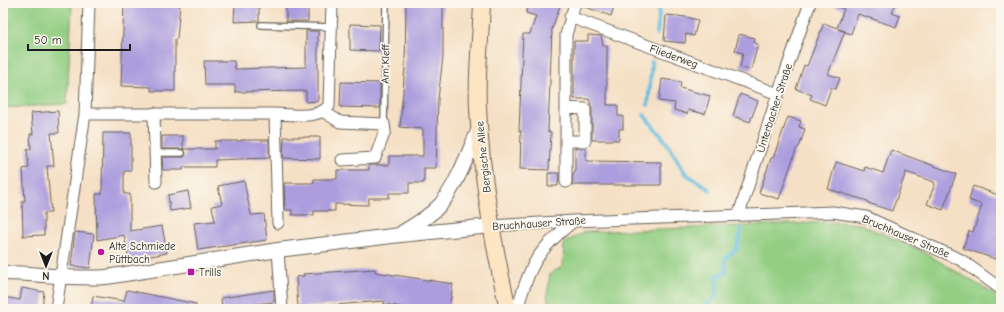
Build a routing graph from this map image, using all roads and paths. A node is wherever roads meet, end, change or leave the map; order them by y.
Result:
1 (89, 3) edge
2 (332, 3) edge
3 (386, 3) edge
4 (482, 3) edge
5 (575, 3) edge
6 (810, 3) edge
7 (570, 17) junction
8 (261, 25) dead end
9 (332, 27) junction
10 (778, 94) junction
11 (566, 108) junction
12 (324, 112) junction
13 (154, 113) junction
14 (85, 114) junction
15 (275, 114) junction
16 (384, 124) junction
17 (480, 129) junction
18 (566, 142) junction
19 (155, 153) junction
20 (182, 153) dead end
21 (342, 160) dead end
22 (156, 182) dead end
23 (566, 182) dead end
24 (739, 214) junction
25 (574, 221) junction
26 (278, 223) dead end
27 (491, 226) junction
28 (400, 235) junction
29 (278, 250) junction
30 (3, 273) edge
31 (62, 277) junction
32 (1001, 289) edge
33 (56, 309) edge
34 (282, 309) edge
35 (508, 309) edge
36 (517, 309) edge

1 - 14 street
2 - 9 street
3 - 16 lane, Am Kleff
4 - 17 main road, Bergische Allee
5 - 7 street
6 - 10 street, Unterbacher Straße
7 - 10 street, Fliederweg
7 - 11 street
8 - 9 lane
9 - 12 street
10 - 24 street, Unterbacher Straße
11 - 18 street
11 - 18 street
12 - 15 street
12 - 16 street
13 - 14 street
13 - 15 street
13 - 19 street
14 - 31 street
15 - 26 street
16 - 21 street, Am Kleff
17 - 27 main road, Bergische Allee
17 - 28 street
18 - 23 street
19 - 20 lane
19 - 22 street
24 - 25 street, Bruchhauser Straße
24 - 32 street, Bruchhauser Straße
25 - 27 street, Bruchhauser Straße
25 - 36 street
27 - 28 street, Bruchhauser Straße
27 - 35 main road, Bergische Allee
28 - 29 street, Bruchhauser Straße
29 - 31 street, Bruchhauser Straße
29 - 34 street
30 - 31 street, Bruchhauser Straße
31 - 33 street

